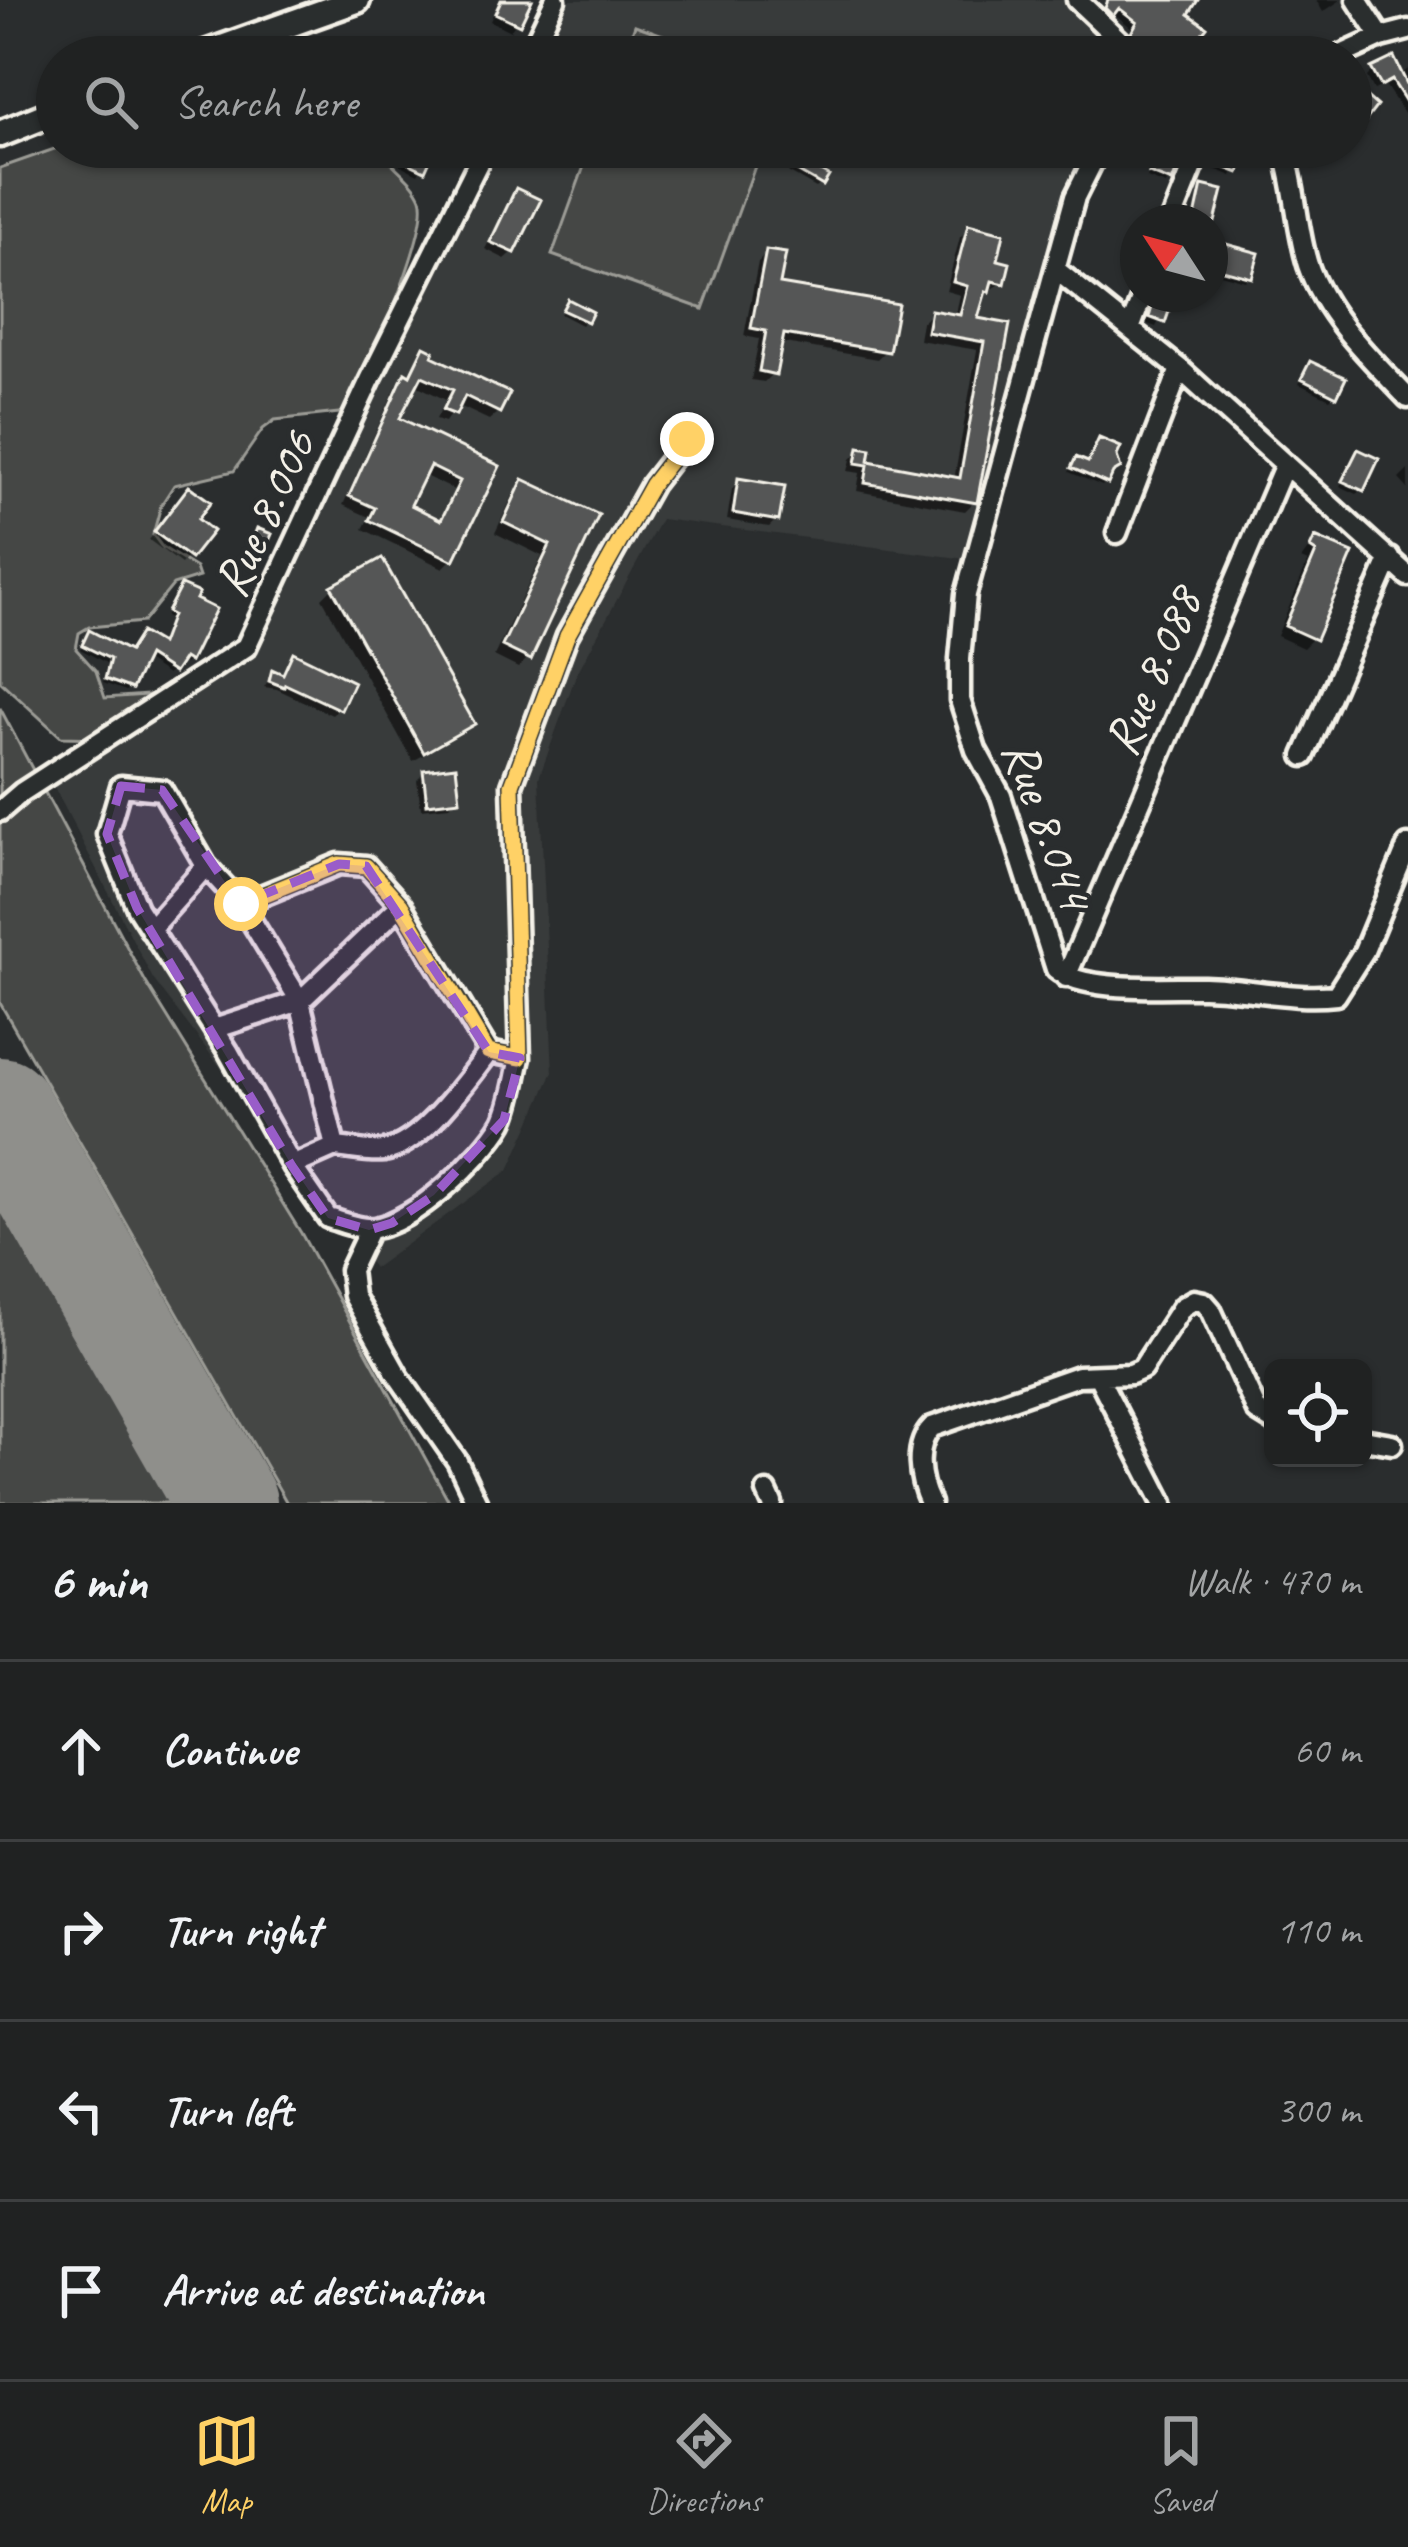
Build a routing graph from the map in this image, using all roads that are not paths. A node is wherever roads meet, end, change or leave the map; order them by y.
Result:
1 (555, 0) edge
2 (1358, 0) edge
3 (353, 1) edge
4 (1083, 2) edge
5 (1408, 30) edge
6 (256, 36) edge
7 (539, 36) edge
8 (1116, 36) edge
9 (1381, 37) junction
10 (1372, 41) edge
11 (36, 120) edge
12 (0, 134) edge
13 (476, 168) edge
14 (1090, 168) edge
15 (1193, 168) edge
16 (1290, 168) edge
17 (1179, 204) edge
18 (1054, 269) junction
19 (1136, 312) edge
20 (1130, 329) junction
21 (1180, 369) junction
22 (1408, 398) edge
23 (687, 439) dead end
24 (1286, 464) junction
25 (1117, 533) dead end
26 (1390, 558) junction
27 (1408, 576) edge
28 (1304, 756) dead end
29 (0, 811) edge
30 (1408, 845) edge
31 (206, 866) junction
32 (241, 904) junction
33 (401, 905) junction
34 (151, 929) junction
35 (1066, 977) junction
36 (300, 1001) junction
37 (214, 1029) junction
38 (488, 1052) junction
39 (520, 1058) junction
40 (335, 1147) junction
41 (292, 1166) junction
42 (369, 1229) junction
43 (1098, 1376) junction
44 (1264, 1415) edge
45 (1372, 1440) edge
46 (1392, 1444) dead end
47 (477, 1503) edge
48 (930, 1503) edge
49 (1162, 1503) edge

1 - 7 street
2 - 9 street
3 - 6 main road
4 - 8 street
5 - 9 street
9 - 10 street
11 - 12 main road
13 - 29 street, Rue 8.006
14 - 18 street, Rue 8.044
15 - 17 street
16 - 22 street
18 - 20 street
18 - 35 street, Rue 8.044
19 - 20 street
20 - 21 street
21 - 24 street
21 - 25 street
23 - 39 street
24 - 26 street
24 - 35 street, Rue 8.088
26 - 27 street
26 - 28 street
30 - 35 street, Rue 8.044
31 - 32 street
31 - 34 street
31 - 34 street
32 - 33 street
32 - 36 street
33 - 36 street
33 - 38 street
34 - 37 street
36 - 37 street
36 - 40 street
37 - 41 street
38 - 39 street
38 - 40 street
39 - 42 street
40 - 41 street
41 - 42 street
42 - 47 street
43 - 44 street
43 - 48 street
43 - 49 street
45 - 46 street

